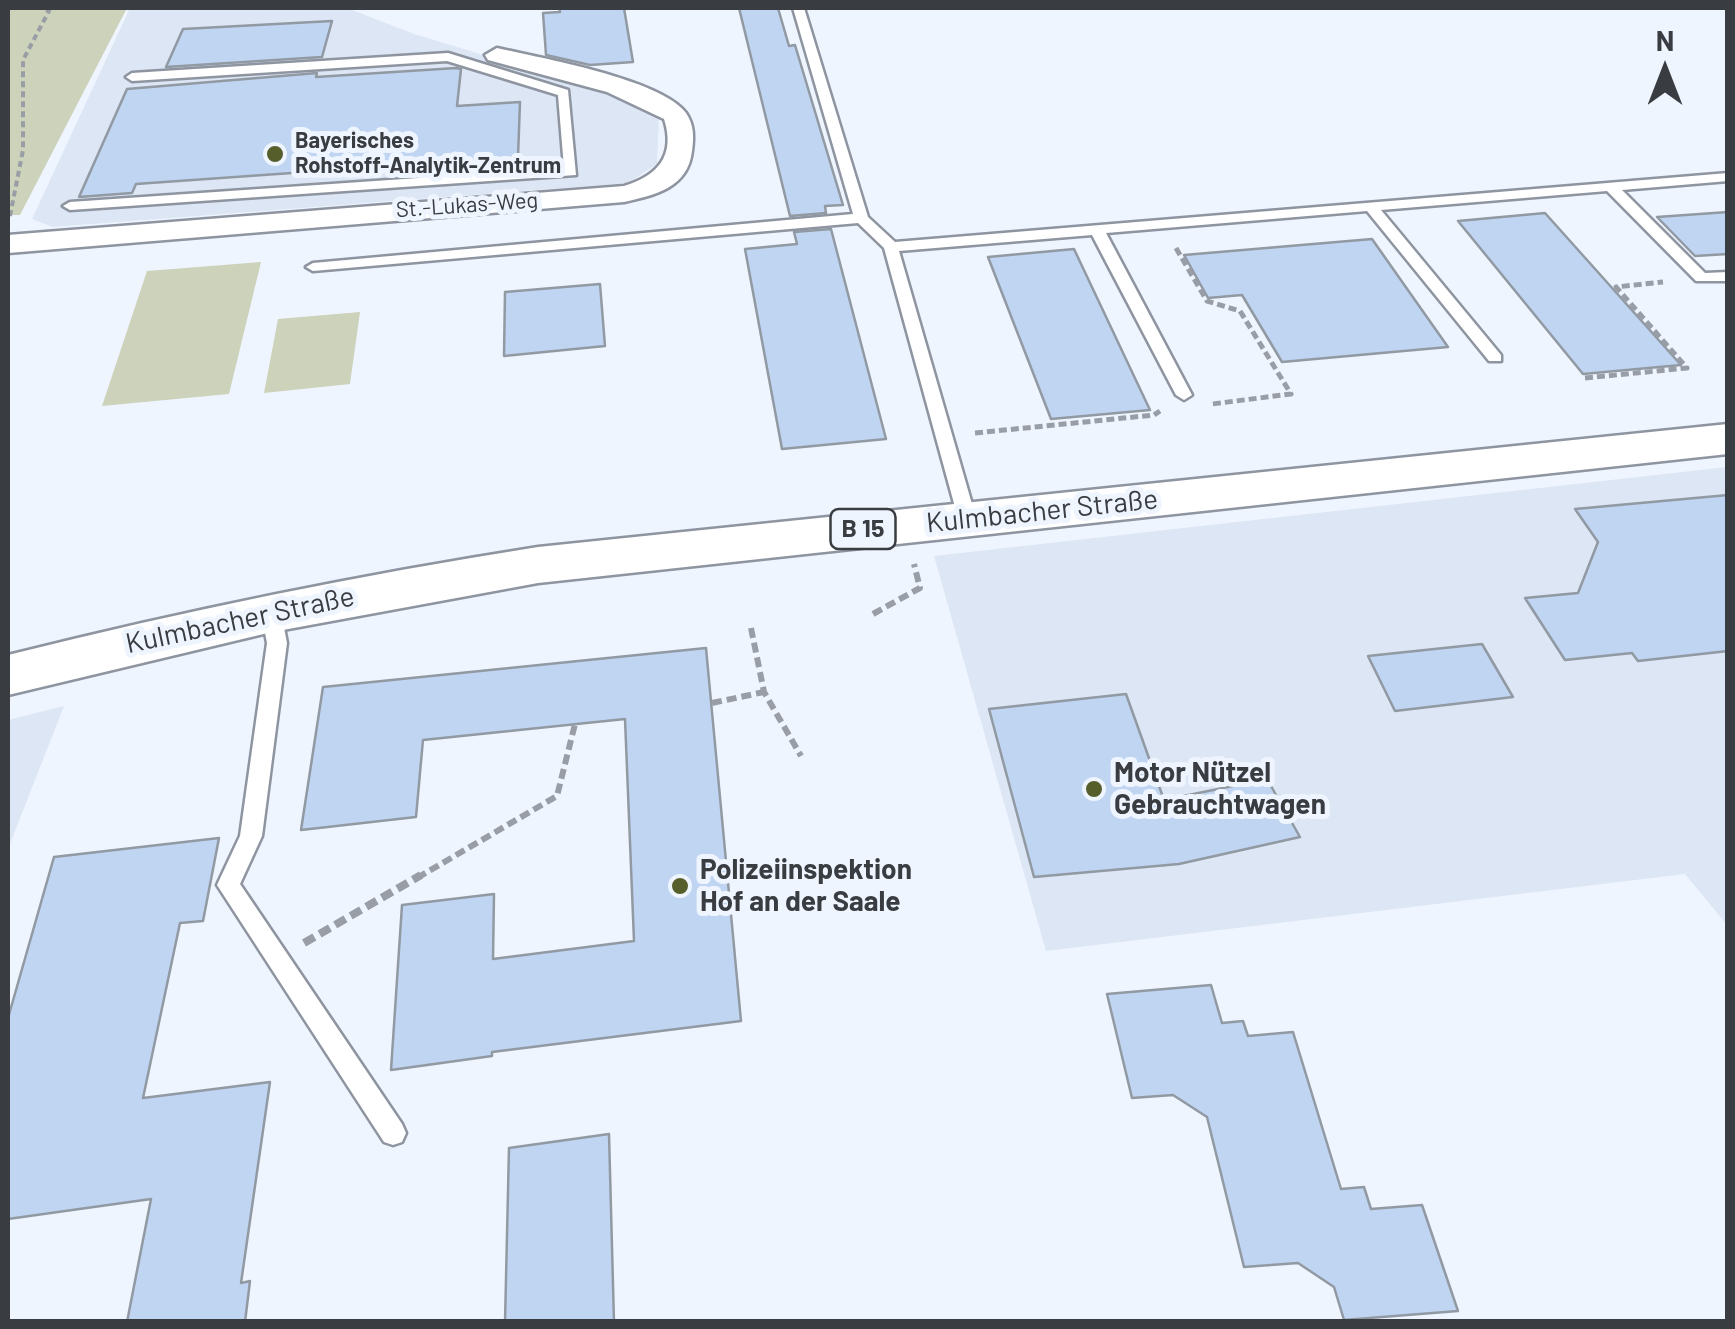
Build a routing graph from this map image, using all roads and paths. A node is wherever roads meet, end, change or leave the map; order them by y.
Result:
1 (42, 8) edge
2 (798, 8) edge
3 (497, 55) dead end
4 (132, 77) dead end
5 (1728, 178) edge
6 (1610, 187) junction
7 (467, 192) junction
8 (70, 206) dead end
9 (1370, 207) junction
10 (861, 218) junction
11 (8, 227) edge
12 (1098, 230) junction
13 (8, 244) edge
14 (890, 247) junction
15 (312, 266) dead end
16 (1728, 276) edge
17 (1701, 278) junction
18 (1495, 358) dead end
19 (1585, 378) dead end
20 (1184, 394) dead end
21 (1728, 439) edge
22 (967, 518) junction
23 (912, 555) dead end
24 (272, 612) junction
25 (873, 614) dead end
26 (751, 628) dead end
27 (8, 675) edge
28 (764, 692) junction
29 (712, 703) dead end
30 (575, 724) dead end
31 (801, 756) dead end
32 (277, 958) junction
33 (393, 1133) dead end

1 - 11 path
2 - 10 lane
3 - 7 street, St.-Lukas-Weg
4 - 7 lane
5 - 6 lane
6 - 9 lane
6 - 17 lane
7 - 8 lane
7 - 13 street, St.-Lukas-Weg
9 - 12 lane
9 - 18 lane
10 - 14 lane
10 - 15 lane
12 - 14 lane
12 - 20 lane
14 - 22 lane
16 - 17 lane
17 - 19 path
21 - 22 main road, Kulmbacher Straße / B 15
22 - 24 main road, Kulmbacher Straße / B 15
23 - 25 path
24 - 27 main road, Kulmbacher Straße / B 15
24 - 32 lane
26 - 28 path
28 - 29 path
28 - 31 path
30 - 32 path
32 - 33 lane

